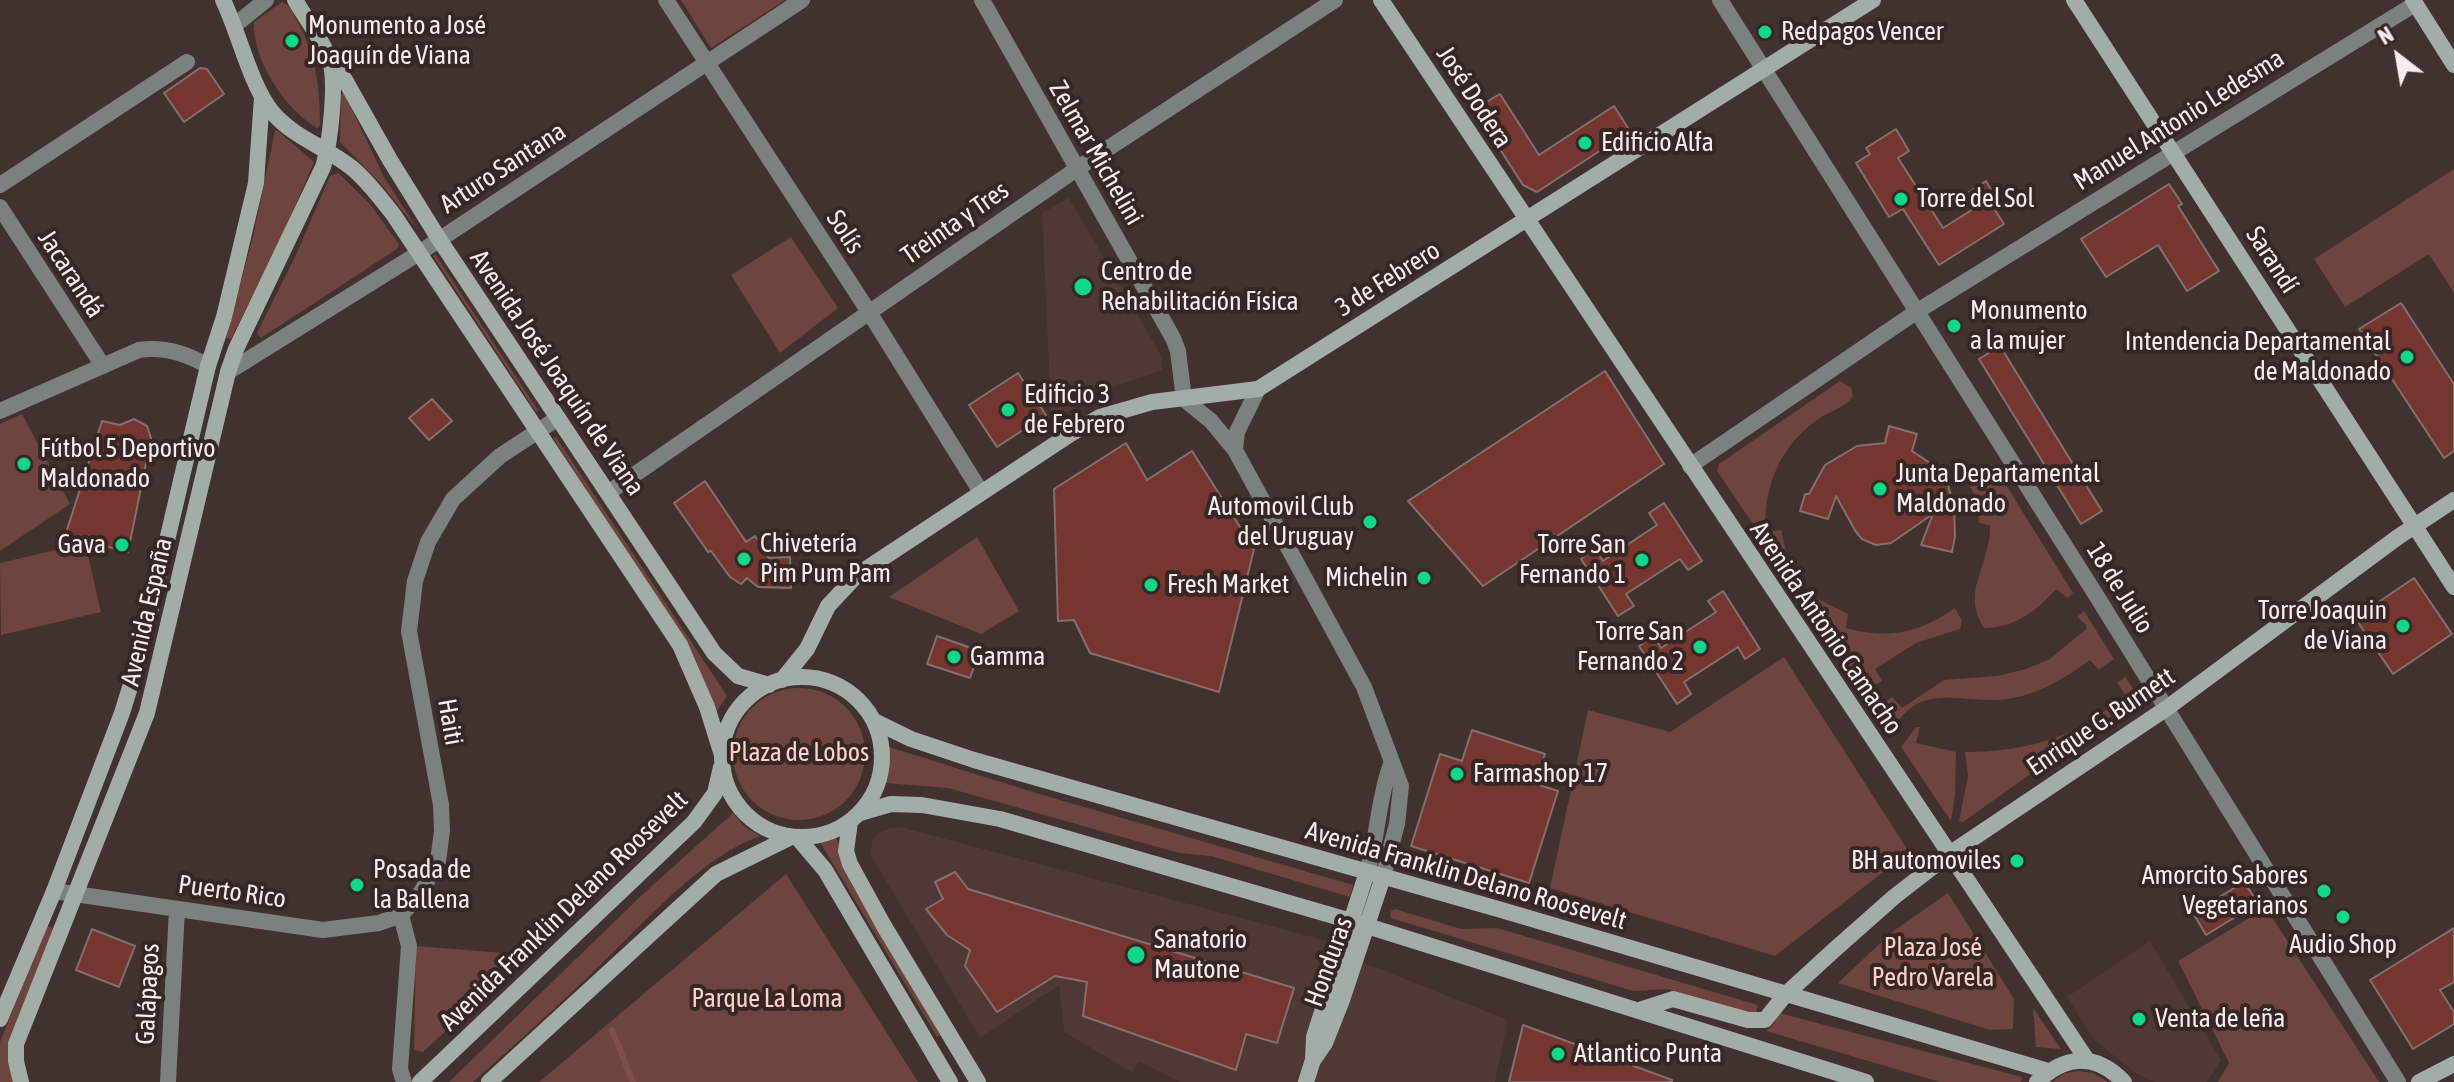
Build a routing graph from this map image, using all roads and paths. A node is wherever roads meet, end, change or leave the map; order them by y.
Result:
1 (223, 0) edge
2 (266, 0) edge
3 (295, 0) edge
4 (666, 0) edge
5 (802, 0) edge
6 (982, 0) edge
7 (1335, 0) edge
8 (1381, 0) edge
9 (1720, 0) edge
10 (1873, 0) edge
11 (2074, 0) edge
12 (2414, 2) edge
13 (235, 25) junction
14 (187, 62) dead end
15 (330, 62) junction
16 (707, 63) junction
17 (2454, 65) edge
18 (1764, 68) junction
19 (262, 97) junction
20 (2173, 151) junction
21 (328, 153) junction
22 (1078, 168) junction
23 (0, 185) edge
24 (0, 207) edge
25 (1526, 221) junction
26 (439, 239) junction
27 (419, 253) junction
28 (869, 312) junction
29 (1916, 312) junction
30 (103, 366) junction
31 (208, 366) junction
32 (228, 372) junction
33 (1258, 389) junction
34 (1184, 399) junction
35 (0, 411) edge
36 (558, 418) junction
37 (537, 431) junction
38 (1235, 450) junction
39 (1690, 466) junction
40 (981, 492) junction
41 (608, 493) junction
42 (2454, 500) edge
43 (2415, 526) junction
44 (2454, 587) edge
45 (776, 682) junction
46 (2167, 708) junction
47 (874, 721) junction
48 (722, 758) junction
49 (855, 818) junction
50 (794, 837) junction
51 (1948, 855) junction
52 (1375, 874) junction
53 (54, 891) junction
54 (76, 894) junction
55 (177, 909) junction
56 (401, 915) junction
57 (1351, 921) junction
58 (1368, 927) junction
59 (1785, 995) junction
60 (1639, 1010) junction
61 (0, 1019) edge
62 (954, 1042) junction
63 (934, 1054) junction
64 (1313, 1060) junction
65 (2087, 1060) junction
66 (2454, 1064) edge
67 (2043, 1077) edge
68 (21, 1082) edge
69 (168, 1082) edge
70 (404, 1082) edge
71 (420, 1082) edge
72 (489, 1082) edge
73 (950, 1082) edge
74 (978, 1082) edge
75 (1306, 1082) edge
76 (1866, 1082) edge
77 (2125, 1082) edge
78 (2398, 1082) edge
79 (2419, 1082) edge

1 - 13 main road, Avenida José Joaquín de Viana
2 - 13 street
3 - 15 main road, Avenida José Joaquín de Viana
4 - 16 street, Solís
5 - 16 street, Arturo Santana
6 - 22 street, Zelmar Michelini
7 - 22 street, Treinta y Tres
8 - 25 main road, José Dodera
9 - 18 street, 18 de Julio
10 - 18 main road, 3 de Febrero
11 - 20 main road, Sarandí
12 - 17 main road
12 - 20 street, Manuel Antonio Ledesma
13 - 19 main road, Avenida José Joaquín de Viana
14 - 23 street
15 - 21 main road, Avenida José Joaquín de Viana
15 - 26 main road, Avenida José Joaquín de Viana
16 - 26 street, Arturo Santana
16 - 28 street, Solís
18 - 25 main road, 3 de Febrero
18 - 29 street, 18 de Julio
19 - 21 main road, Avenida José Joaquín de Viana
19 - 31 main road, Avenida España
20 - 29 street, Manuel Antonio Ledesma
20 - 43 main road, Sarandí
21 - 27 main road, Avenida José Joaquín de Viana
21 - 32 main road, Avenida España
22 - 28 street, Treinta y Tres
22 - 34 street, Zelmar Michelini
24 - 30 street, Jacarandá
25 - 33 main road, 3 de Febrero
25 - 39 main road, Avenida Antonio Camacho
26 - 27 street, Arturo Santana
26 - 36 main road, Avenida José Joaquín de Viana
27 - 32 street, Arturo Santana
27 - 37 main road, Avenida José Joaquín de Viana
28 - 40 street, Solís
28 - 41 street, Treinta y Tres
29 - 39 street, Manuel Antonio Ledesma
29 - 46 street, 18 de Julio
30 - 31 street
30 - 35 street
31 - 53 main road, Avenida España
32 - 54 main road, Avenida España
33 - 34 main road, 3 de Febrero
33 - 38 street
34 - 38 street
34 - 40 main road, 3 de Febrero
36 - 37 street, Haiti
36 - 41 main road, Avenida José Joaquín de Viana
37 - 48 main road, Avenida José Joaquín de Viana
37 - 56 street, Haiti
38 - 52 street
39 - 51 main road, Avenida Antonio Camacho
40 - 45 main road, 3 de Febrero
41 - 45 main road, Avenida José Joaquín de Viana
42 - 43 main road, Enrique G. Burnett
43 - 44 main road, Sarandí
43 - 46 main road, Enrique G. Burnett
45 - 47 main road
45 - 48 main road
46 - 51 main road, Enrique G. Burnett
46 - 78 street, 18 de Julio
47 - 49 main road
47 - 52 main road, Avenida Franklin Delano Roosevelt
48 - 50 main road
48 - 71 main road, Avenida Franklin Delano Roosevelt
49 - 50 main road
49 - 57 main road
49 - 62 main road
50 - 63 main road
50 - 72 main road
51 - 59 main road, Enrique G. Burnett
51 - 65 main road, Avenida Antonio Camacho
52 - 57 main road, Honduras
52 - 58 main road, Honduras
52 - 59 main road, Avenida Franklin Delano Roosevelt
53 - 54 street, Puerto Rico
53 - 61 main road, Avenida España
54 - 55 street, Puerto Rico
54 - 68 main road, Avenida España
55 - 56 street, Puerto Rico
55 - 69 street, Galápagos
56 - 70 street
57 - 58 main road
57 - 64 main road, Honduras
58 - 60 main road
58 - 64 main road, Honduras
59 - 60 main road, Enrique G. Burnett
59 - 67 main road, Avenida Franklin Delano Roosevelt
60 - 76 main road
62 - 63 main road
62 - 74 main road
63 - 73 main road
64 - 75 main road, Honduras
65 - 67 main road
65 - 77 main road
66 - 79 main road

